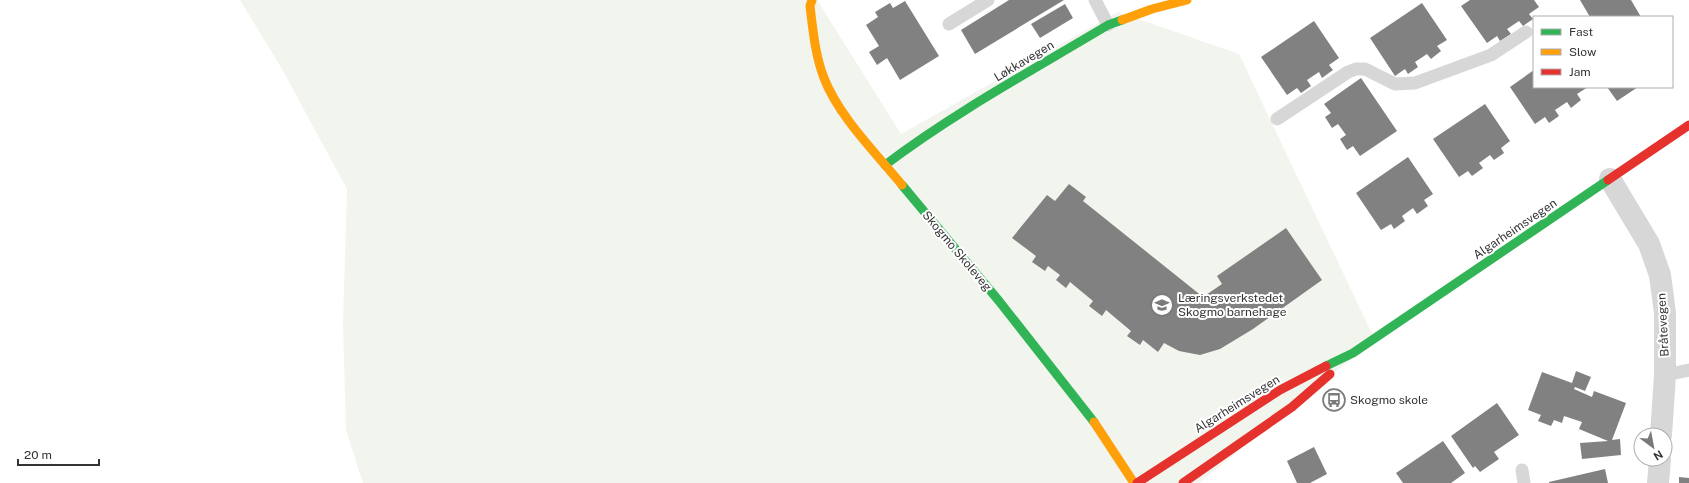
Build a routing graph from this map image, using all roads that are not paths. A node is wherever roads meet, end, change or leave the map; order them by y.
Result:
1 (988, 0) edge
2 (1094, 0) edge
3 (1187, 0) edge
4 (810, 2) edge
5 (949, 24) dead end
6 (1108, 25) junction
7 (1526, 32) dead end
8 (1277, 119) dead end
9 (1689, 125) edge
10 (885, 165) junction
11 (1610, 179) junction
12 (1353, 353) junction
13 (1689, 370) edge
14 (1665, 375) junction
15 (1662, 427) edge
16 (1659, 467) edge
17 (1136, 483) edge
18 (1183, 483) edge
19 (1658, 483) edge

1 - 5 lane
2 - 6 lane
3 - 6 street, Løkkavegen
4 - 10 street, Skogmo Skoleveg
6 - 10 street, Løkkavegen
7 - 8 lane
9 - 11 street, Algarheimsvegen
10 - 17 street, Skogmo Skoleveg
11 - 12 street, Algarheimsvegen
11 - 14 street, Bråtevegen
12 - 17 street, Algarheimsvegen
12 - 18 street, Algarheimsvegen
13 - 14 lane
14 - 15 street, Bråtevegen
16 - 19 street

